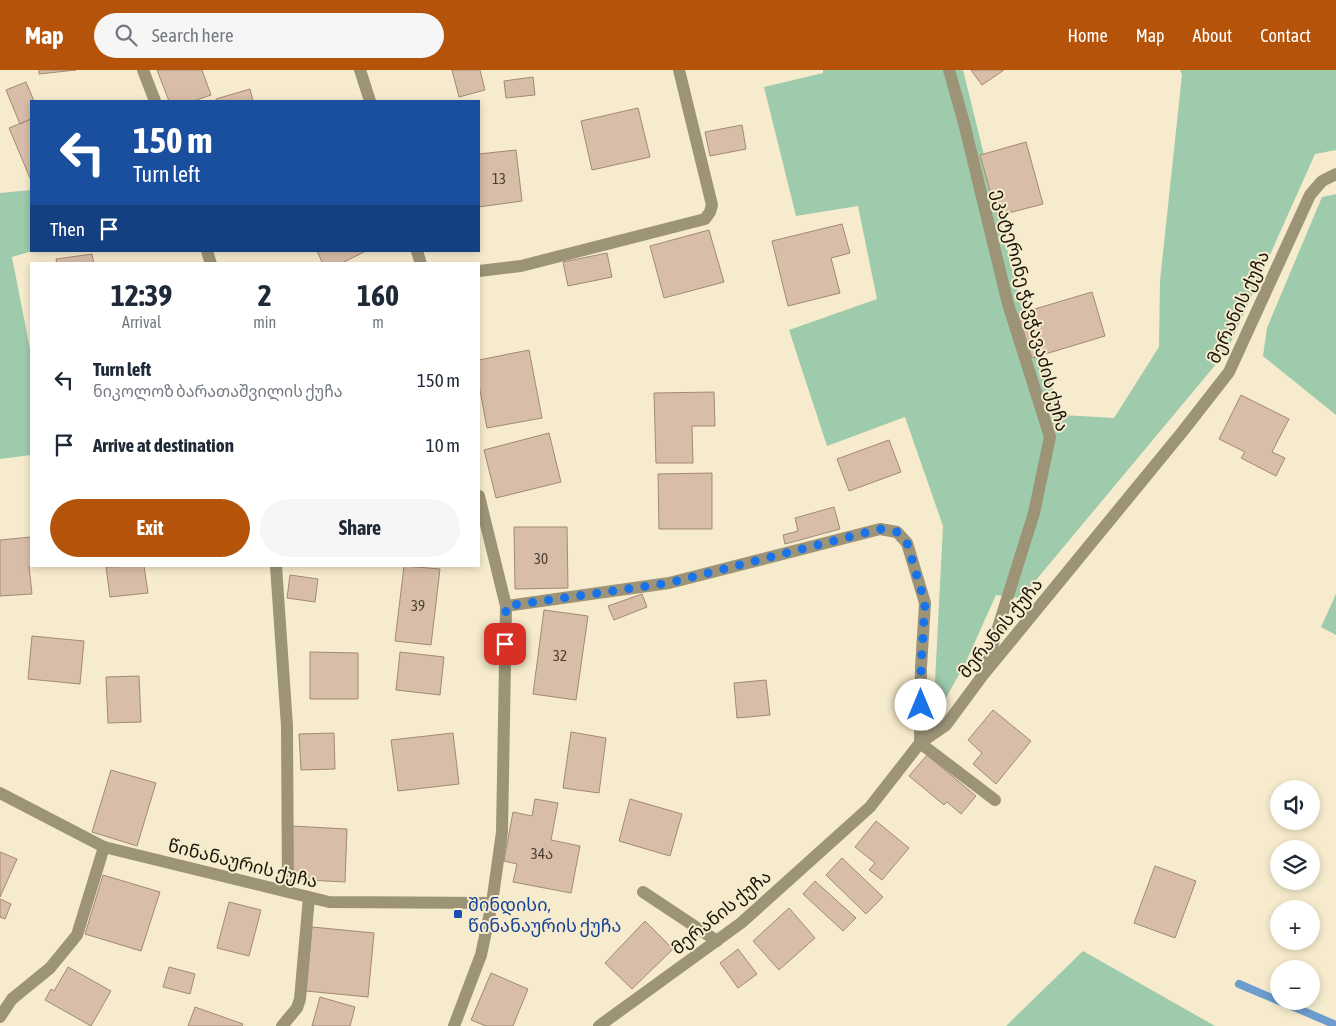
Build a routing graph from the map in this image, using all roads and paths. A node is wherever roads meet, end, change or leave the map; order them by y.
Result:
1 (143, 70) edge
2 (360, 70) edge
3 (679, 70) edge
4 (949, 70) edge
5 (155, 100) edge
6 (370, 100) edge
7 (1336, 174) edge
8 (480, 271) edge
9 (480, 500) edge
10 (276, 567) edge
11 (506, 606) junction
12 (983, 675) junction
13 (920, 743) junction
14 (0, 793) edge
15 (995, 800) dead end
16 (104, 847) junction
17 (288, 892) junction
18 (643, 892) dead end
19 (309, 897) junction
20 (492, 903) junction
21 (717, 940) junction
22 (0, 1017) edge
23 (282, 1026) edge
24 (454, 1026) edge
25 (599, 1026) edge

1 - 5 street
2 - 6 street
3 - 8 street
4 - 12 street, ეკატერინე ჭავჭავაძის ქუჩა
7 - 12 street, მერანის ქუჩა
9 - 11 street
10 - 17 street
11 - 13 street
11 - 20 street
12 - 13 street, მერანის ქუჩა
13 - 15 street
13 - 21 street, მერანის ქუჩა
14 - 16 street, წინანაურის ქუჩა
16 - 17 street, წინანაურის ქუჩა
16 - 22 street
17 - 19 street, წინანაურის ქუჩა
18 - 21 street
19 - 20 street, წინანაურის ქუჩა
19 - 23 street
20 - 24 street
21 - 25 street, მერანის ქუჩა

